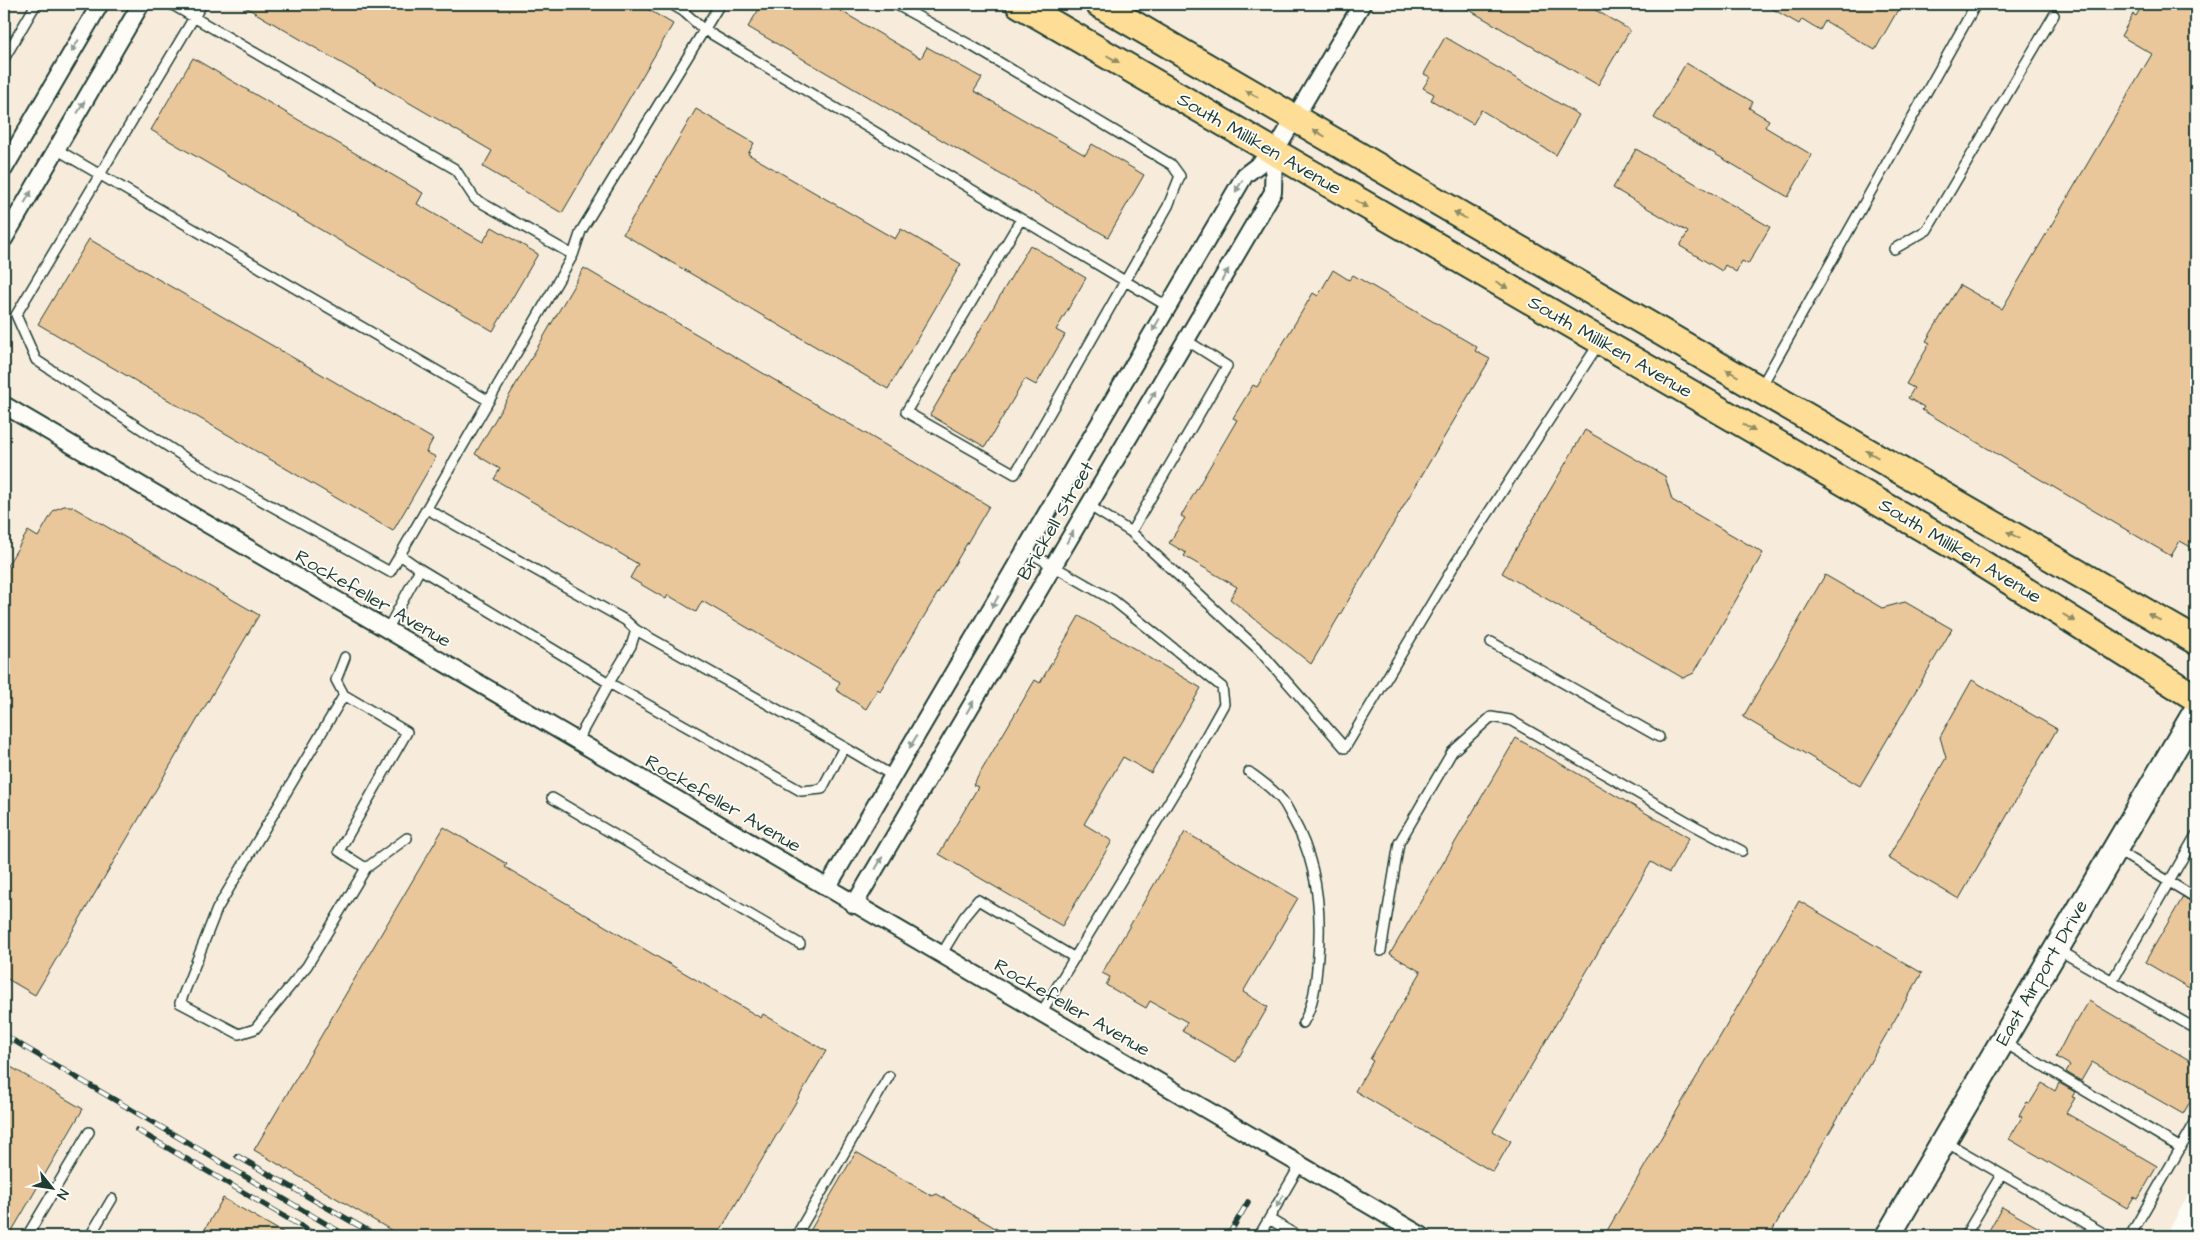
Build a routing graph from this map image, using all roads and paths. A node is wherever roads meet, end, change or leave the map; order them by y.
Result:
1 (36, 4) edge
2 (100, 4) edge
3 (140, 4) edge
4 (171, 4) edge
5 (202, 4) edge
6 (670, 4) edge
7 (720, 4) edge
8 (895, 4) edge
9 (1019, 4) edge
10 (1098, 4) edge
11 (1362, 4) edge
12 (1976, 4) edge
13 (2054, 15) dead end
14 (194, 18) junction
15 (705, 30) junction
16 (4, 59) edge
17 (1294, 119) junction
18 (56, 149) junction
19 (1274, 153) junction
20 (4, 169) edge
21 (99, 174) junction
22 (1021, 219) junction
23 (4, 239) edge
24 (1894, 249) dead end
25 (573, 254) junction
26 (1126, 281) junction
27 (1167, 306) junction
28 (1186, 340) junction
29 (1600, 341) junction
30 (1759, 389) junction
31 (489, 401) junction
32 (4, 405) edge
33 (1088, 505) junction
34 (427, 509) junction
35 (1131, 532) junction
36 (1025, 550) junction
37 (400, 555) junction
38 (1053, 566) junction
39 (420, 569) junction
40 (387, 630) junction
41 (636, 630) junction
42 (2196, 641) edge
43 (1491, 642) dead end
44 (345, 658) dead end
45 (609, 683) junction
46 (344, 695) junction
47 (2196, 698) edge
48 (2196, 711) edge
49 (1659, 737) dead end
50 (577, 742) junction
51 (844, 747) junction
52 (1249, 772) dead end
53 (892, 776) junction
54 (552, 798) dead end
55 (2196, 835) edge
56 (407, 838) dead end
57 (2114, 849) junction
58 (1742, 850) dead end
59 (366, 868) junction
60 (2169, 882) junction
61 (827, 888) junction
62 (2196, 898) edge
63 (854, 905) junction
64 (800, 944) dead end
65 (2056, 948) junction
66 (1381, 952) dead end
67 (941, 955) junction
68 (1075, 958) junction
69 (2112, 980) junction
70 (1041, 1014) junction
71 (1302, 1023) dead end
72 (2196, 1029) edge
73 (2002, 1042) junction
74 (889, 1076) dead end
75 (2196, 1121) edge
76 (89, 1132) dead end
77 (1944, 1140) junction
78 (2181, 1148) junction
79 (1300, 1165) junction
80 (2001, 1174) junction
81 (112, 1199) dead end
82 (1269, 1219) junction
83 (28, 1236) edge
84 (90, 1236) edge
85 (796, 1236) edge
86 (1259, 1236) edge
87 (1298, 1236) edge
88 (1422, 1236) edge
89 (1888, 1236) edge
90 (1965, 1236) edge
91 (2108, 1236) edge
92 (2130, 1236) edge

1 - 16 lane
2 -> 20 street
18 -> 3 street
4 - 14 lane
5 - 14 lane
6 - 15 lane
7 - 15 lane
8 - 26 lane
9 -> 19 main road, South Milliken Avenue
17 -> 10 main road, South Milliken Avenue
11 - 17 street, Brickell Street
12 - 30 lane
13 - 24 lane
14 - 21 lane
14 - 25 lane
15 - 22 lane
15 - 25 lane
17 - 19 street, Brickell Street
30 -> 17 main road, South Milliken Avenue
18 - 21 lane
23 -> 18 street
19 -> 27 street, Brickell Street
28 -> 19 street, Brickell Street
19 -> 29 main road, South Milliken Avenue
21 - 31 lane
21 - 37 lane
22 - 26 lane
22 - 26 lane
25 - 31 lane
26 - 27 lane
27 -> 36 street, Brickell Street
33 -> 28 street, Brickell Street
28 - 35 lane
29 - 35 lane
29 -> 47 main road, South Milliken Avenue
42 -> 30 main road, South Milliken Avenue
31 - 34 lane
32 - 40 street, Rockefeller Avenue
33 - 35 lane
38 -> 33 street, Brickell Street
34 - 37 lane
34 - 41 lane
36 - 38 lane
36 -> 53 street, Brickell Street
37 - 39 lane
63 -> 38 street, Brickell Street
38 - 68 lane
39 - 40 lane
39 - 45 lane
40 - 50 street, Rockefeller Avenue
41 - 45 lane
41 - 51 lane
43 - 49 lane
44 - 46 lane
45 - 50 lane
45 - 51 lane
46 - 59 lane
46 - 59 lane
48 - 57 main road, East Airport Drive
50 - 61 street, Rockefeller Avenue
51 - 53 lane
52 - 71 lane
53 - 61 street, Brickell Street
54 - 64 lane
55 - 60 lane
56 - 59 lane
57 - 60 lane
57 - 65 main road, East Airport Drive
58 - 66 lane
60 - 62 lane
60 - 69 lane
61 - 63 street, Rockefeller Avenue
63 - 67 street, Rockefeller Avenue
65 - 69 lane
65 - 73 main road, East Airport Drive
67 - 68 lane
67 - 70 street, Rockefeller Avenue
68 - 70 lane
69 - 72 lane
70 - 79 street, Rockefeller Avenue
73 - 77 main road, East Airport Drive
73 - 78 lane
74 - 85 lane
75 - 78 lane
76 - 83 lane
77 - 80 lane
77 - 89 main road, East Airport Drive
78 - 92 lane
79 -> 82 lane
79 - 88 street, Rockefeller Avenue
80 - 90 lane
80 - 91 lane
81 - 84 lane
82 - 86 lane
82 - 87 lane

